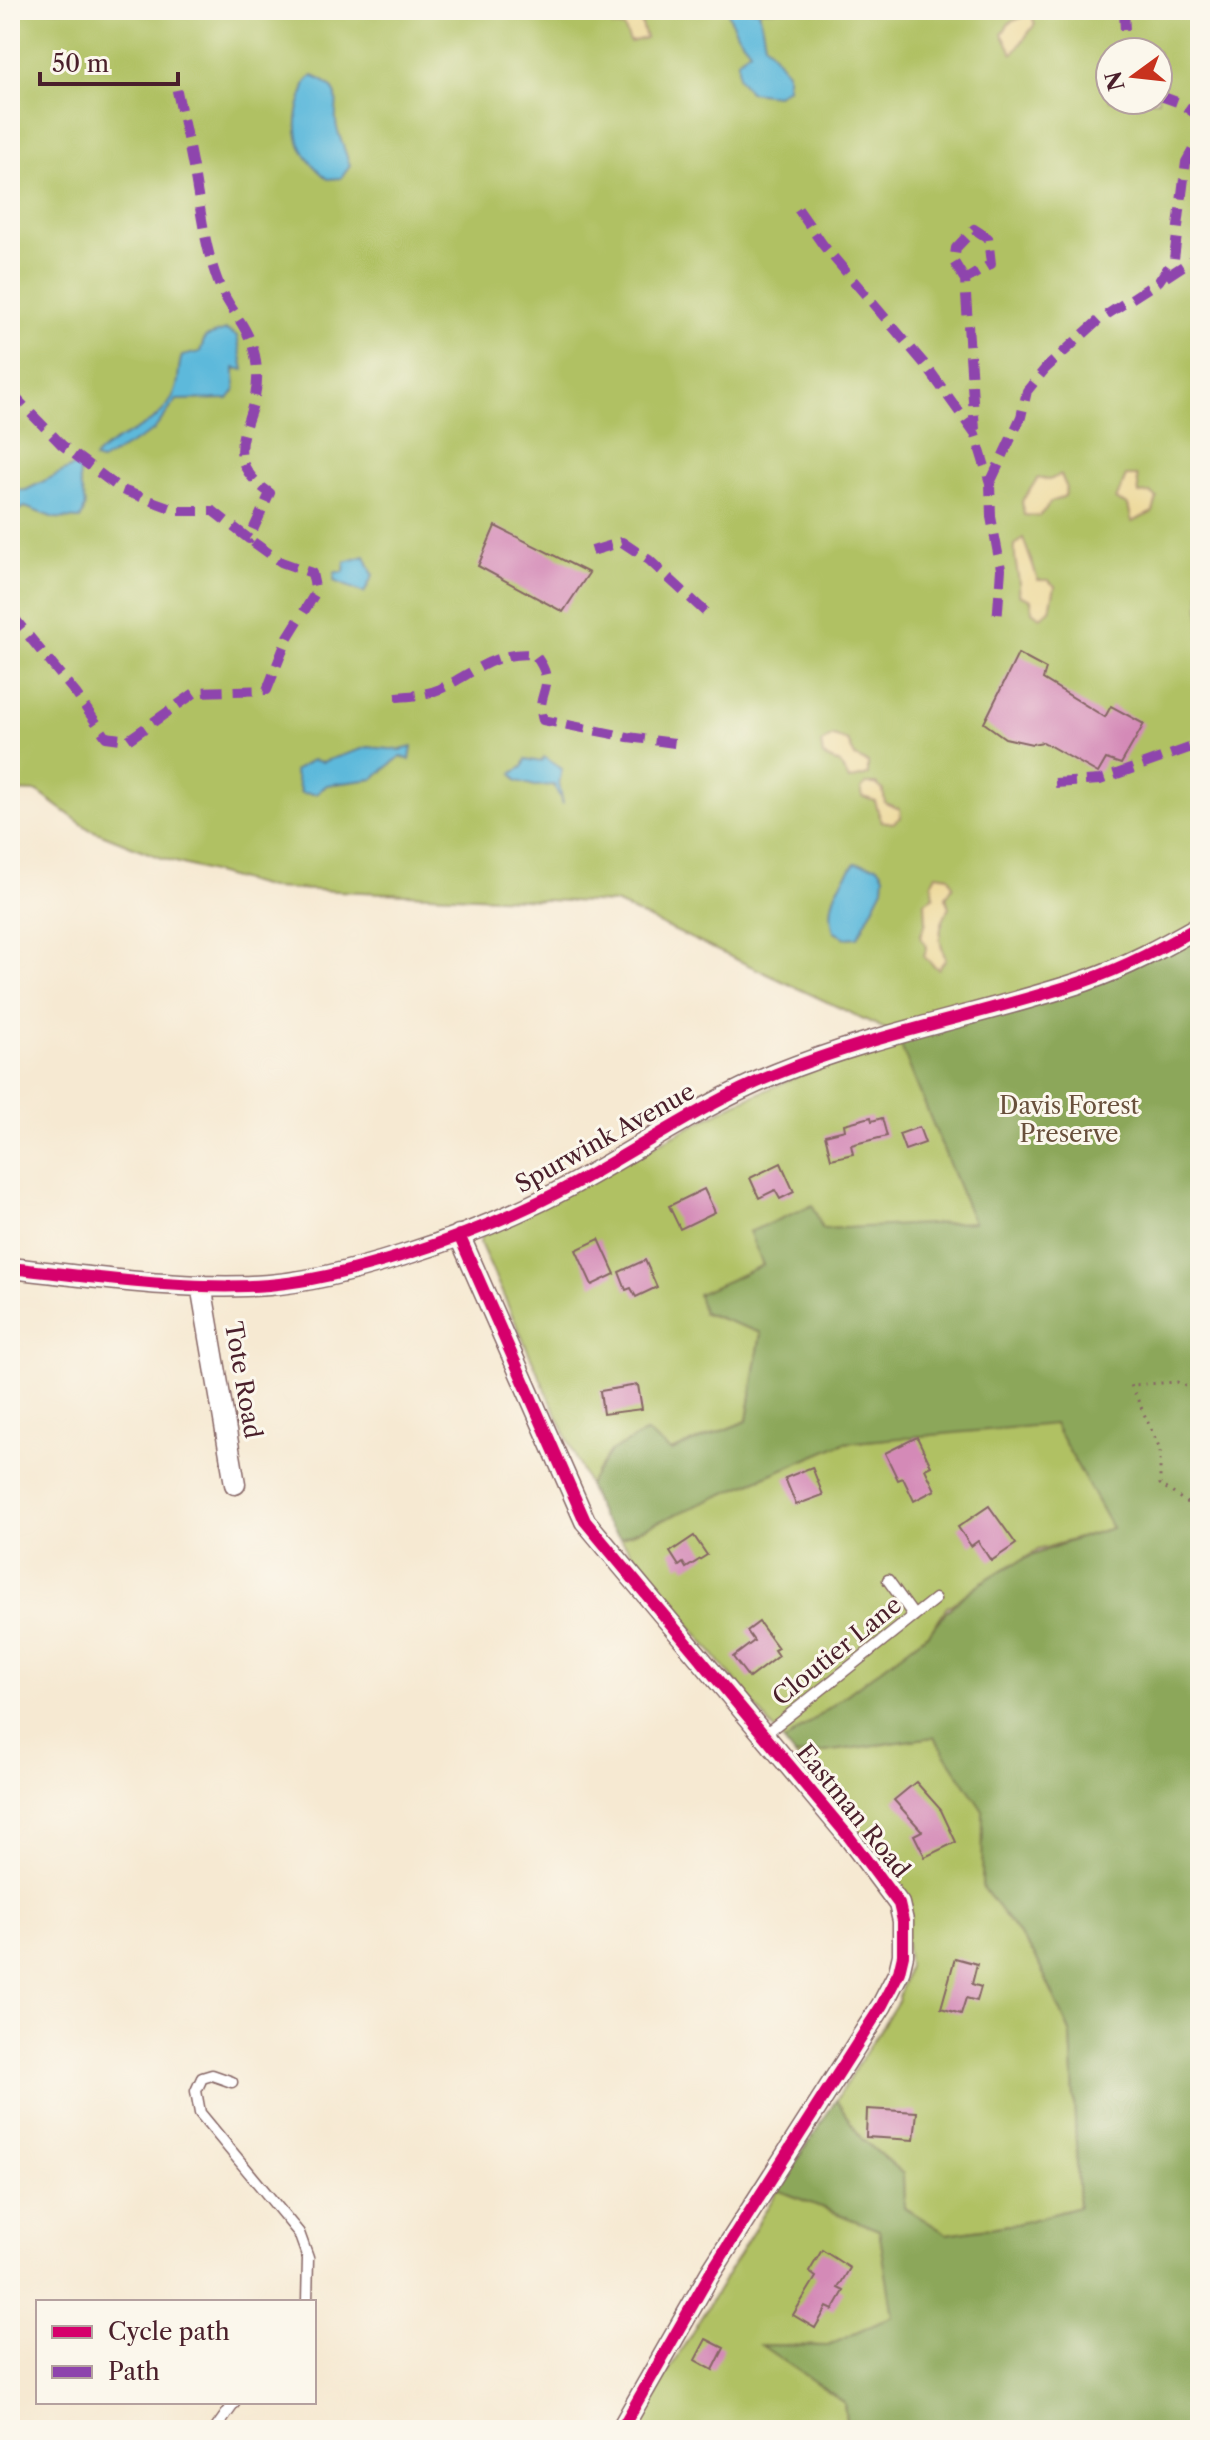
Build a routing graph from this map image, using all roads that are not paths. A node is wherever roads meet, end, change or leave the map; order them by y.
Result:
1 (1200, 926) edge
2 (459, 1235) junction
3 (10, 1268) edge
4 (201, 1285) junction
5 (235, 1484) dead end
6 (888, 1580) dead end
7 (935, 1599) dead end
8 (914, 1616) junction
9 (764, 1735) junction
10 (232, 2082) dead end
11 (307, 2300) edge
12 (234, 2404) edge
13 (215, 2430) edge
14 (621, 2430) edge

1 - 2 street, Spurwink Avenue
2 - 4 street, Spurwink Avenue
2 - 9 street, Eastman Road
3 - 4 street, Spurwink Avenue
4 - 5 street, Tote Road
6 - 8 lane
7 - 8 lane, Cloutier Lane
8 - 9 lane, Cloutier Lane
9 - 14 street, Eastman Road
10 - 11 lane
12 - 13 lane

